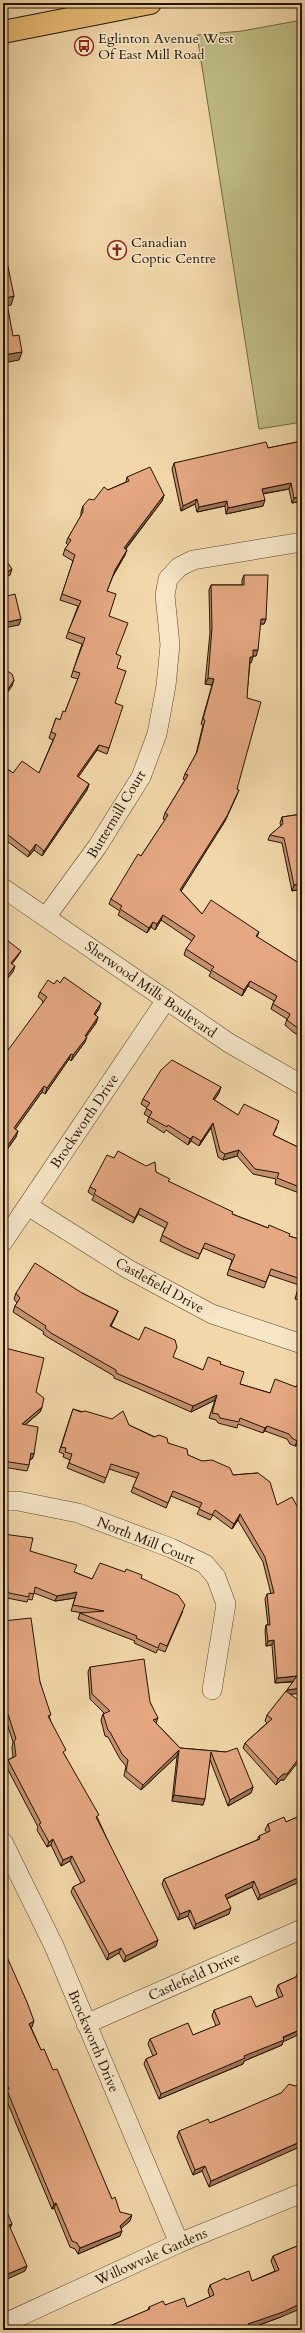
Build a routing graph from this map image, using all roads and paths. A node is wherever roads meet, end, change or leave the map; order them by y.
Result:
1 (150, 3) edge
2 (3, 32) edge
3 (302, 542) edge
4 (3, 888) edge
5 (46, 917) junction
6 (166, 1000) junction
7 (302, 1085) edge
8 (28, 1206) junction
9 (3, 1242) edge
10 (302, 1344) edge
11 (3, 1500) edge
12 (212, 1690) dead end
13 (3, 1842) edge
14 (302, 1929) edge
15 (86, 2024) junction
16 (302, 2194) edge
17 (179, 2243) junction
18 (3, 2324) edge

1 - 2 main road
3 - 5 street, Buttermill Court
4 - 5 street, Sherwood Mills Boulevard
5 - 6 street, Sherwood Mills Boulevard
6 - 7 street, Sherwood Mills Boulevard
6 - 8 street, Brockworth Drive
8 - 9 street, Brockworth Drive
8 - 10 street, Castlefield Drive
11 - 12 street, North Mill Court
13 - 15 street, Brockworth Drive
14 - 15 street, Castlefield Drive
15 - 17 street, Brockworth Drive
16 - 17 street, Willowvale Gardens
17 - 18 street, Willowvale Gardens

